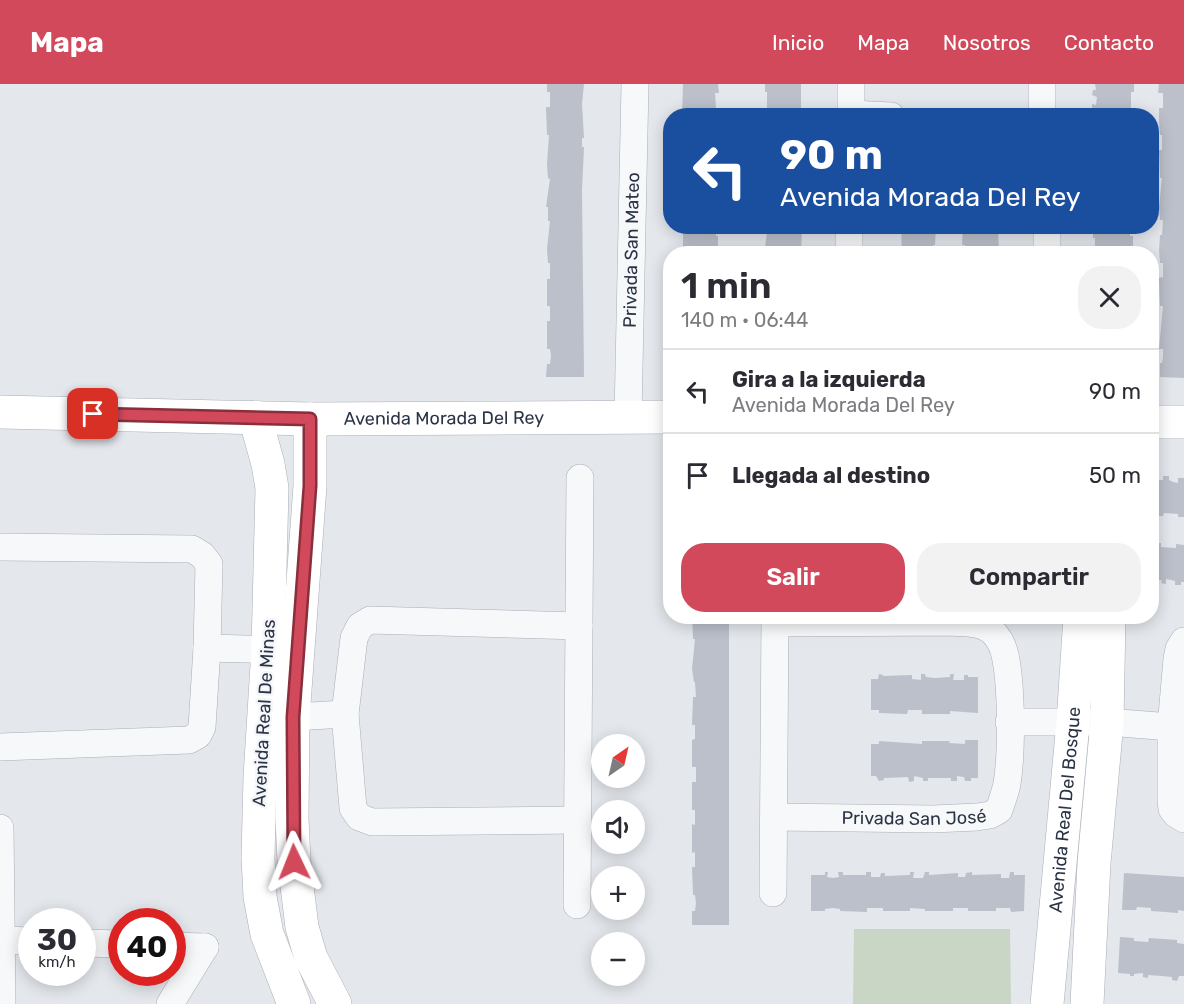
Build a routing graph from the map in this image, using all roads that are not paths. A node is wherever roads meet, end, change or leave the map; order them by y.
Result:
1 (635, 84) edge
2 (851, 84) edge
3 (1042, 84) edge
4 (851, 108) edge
5 (1042, 108) edge
6 (0, 412) edge
7 (628, 416) junction
8 (255, 417) junction
9 (663, 417) edge
10 (310, 419) junction
11 (1159, 422) edge
12 (1184, 422) edge
13 (580, 478) dead end
14 (0, 547) edge
15 (775, 624) edge
16 (973, 624) edge
17 (1079, 624) edge
18 (1109, 624) edge
19 (579, 626) junction
20 (1184, 641) edge
21 (207, 648) junction
22 (283, 650) junction
23 (345, 714) junction
24 (293, 717) junction
25 (1009, 722) junction
26 (1107, 722) junction
27 (1073, 723) junction
28 (1171, 727) junction
29 (0, 747) edge
30 (774, 817) junction
31 (1184, 819) edge
32 (578, 820) junction
33 (0, 828) edge
34 (773, 893) dead end
35 (577, 905) dead end
36 (302, 927) junction
37 (267, 934) junction
38 (2, 940) junction
39 (18, 941) edge
40 (186, 946) edge
41 (186, 978) edge
42 (181, 986) edge
43 (2, 1004) edge
44 (170, 1004) edge
45 (294, 1004) edge
46 (335, 1004) edge
47 (1047, 1004) edge
48 (1086, 1004) edge

1 - 7 street, Privada San Mateo
2 - 4 street
3 - 5 street
6 - 8 street, Avenida Morada Del Rey
7 - 9 street, Avenida Morada Del Rey
7 - 10 street, Avenida Morada Del Rey
8 - 10 street, Avenida Morada Del Rey
8 - 22 street, Avenida Real De Minas
10 - 22 street, Avenida Real De Minas
11 - 12 street
13 - 19 street
14 - 21 street
15 - 30 street
16 - 25 street, Privada San José
17 - 27 street, Avenida Real Del Bosque
18 - 26 street, Avenida Real Del Bosque
19 - 23 street
19 - 32 street
20 - 28 street
21 - 22 street
21 - 29 street
22 - 24 street, Avenida Real De Minas
22 - 37 street, Avenida Real De Minas
23 - 24 street
23 - 32 street
24 - 36 street, Avenida Real De Minas
25 - 27 street
25 - 30 street, Privada San José
26 - 27 street
26 - 28 street
26 - 48 street, Avenida Real Del Bosque
27 - 47 street, Avenida Real Del Bosque
28 - 31 street
30 - 34 street
32 - 35 street
33 - 38 street
36 - 37 street
36 - 46 street, Avenida Real De Minas
37 - 45 street, Avenida Real De Minas
38 - 39 street
38 - 43 street
40 - 41 street
42 - 44 street

